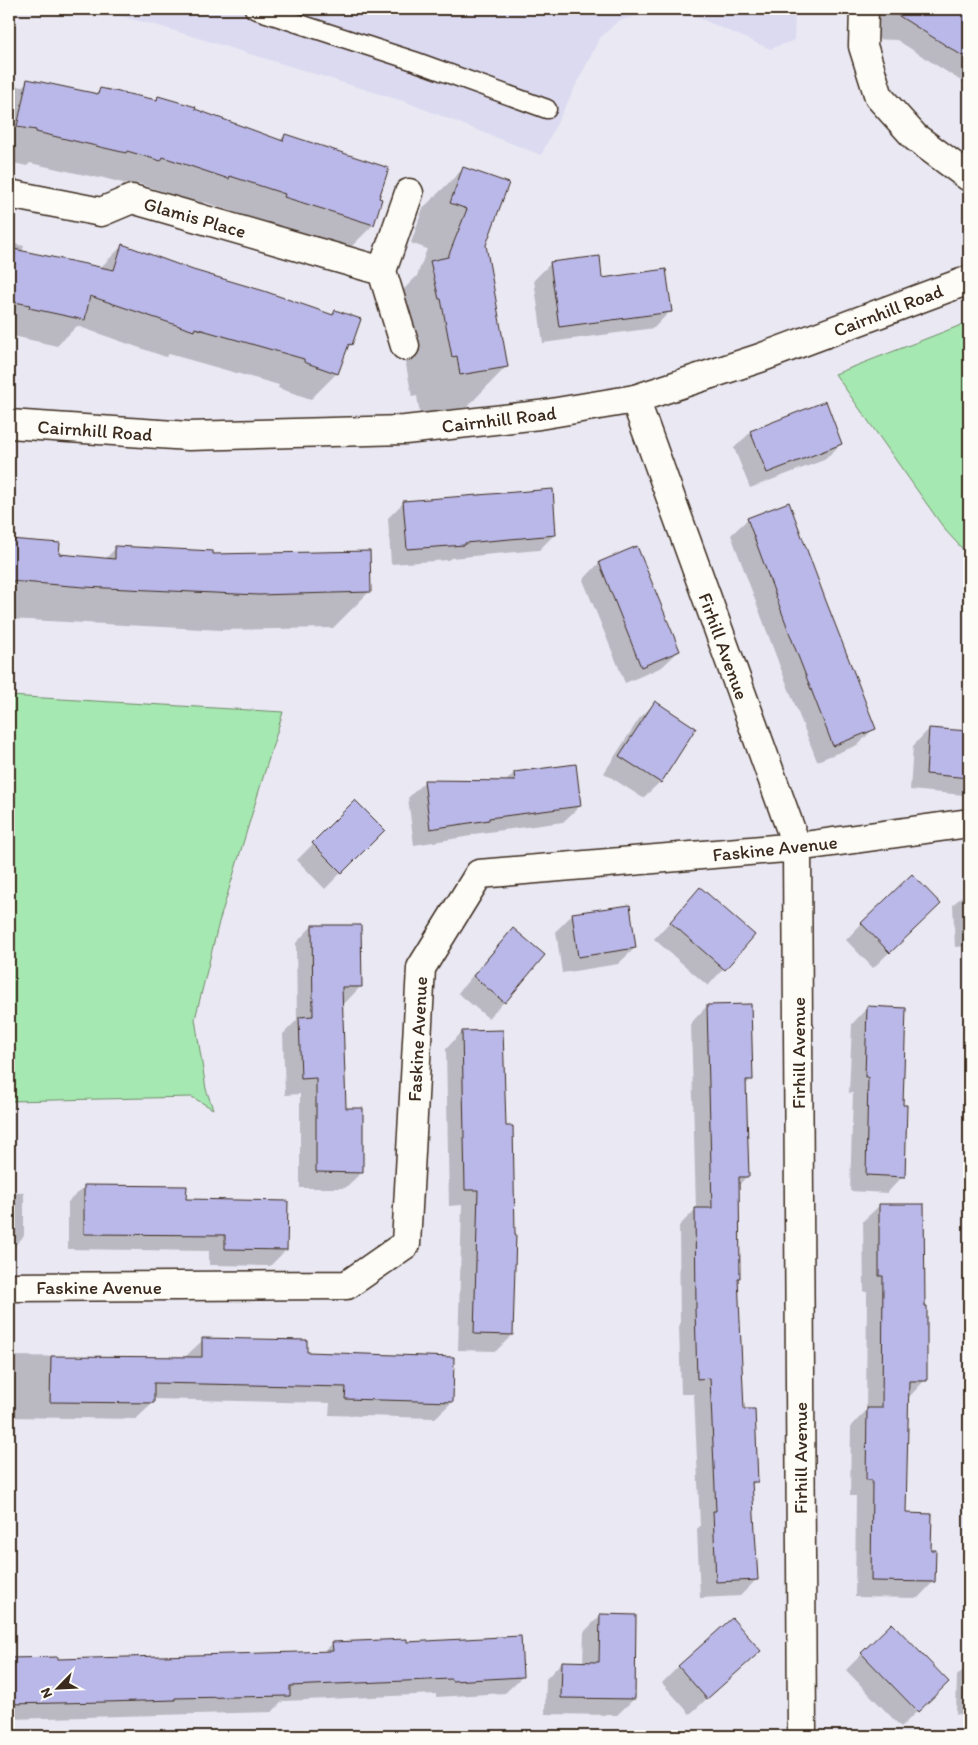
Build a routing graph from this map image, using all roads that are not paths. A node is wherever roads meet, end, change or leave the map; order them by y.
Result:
1 (254, 9) edge
2 (864, 9) edge
3 (547, 110) dead end
4 (969, 177) edge
5 (409, 193) dead end
6 (9, 194) edge
7 (382, 271) junction
8 (969, 280) edge
9 (405, 346) dead end
10 (635, 399) junction
11 (9, 424) edge
12 (969, 823) edge
13 (797, 847) junction
14 (9, 1288) edge
15 (802, 1736) edge

1 - 3 lane
2 - 4 street
5 - 7 street
6 - 7 street, Glamis Place
7 - 9 street
8 - 10 street, Cairnhill Road
10 - 11 street, Cairnhill Road
10 - 13 street, Firhill Avenue
12 - 13 street, Faskine Avenue
13 - 14 street, Faskine Avenue
13 - 15 street, Firhill Avenue

